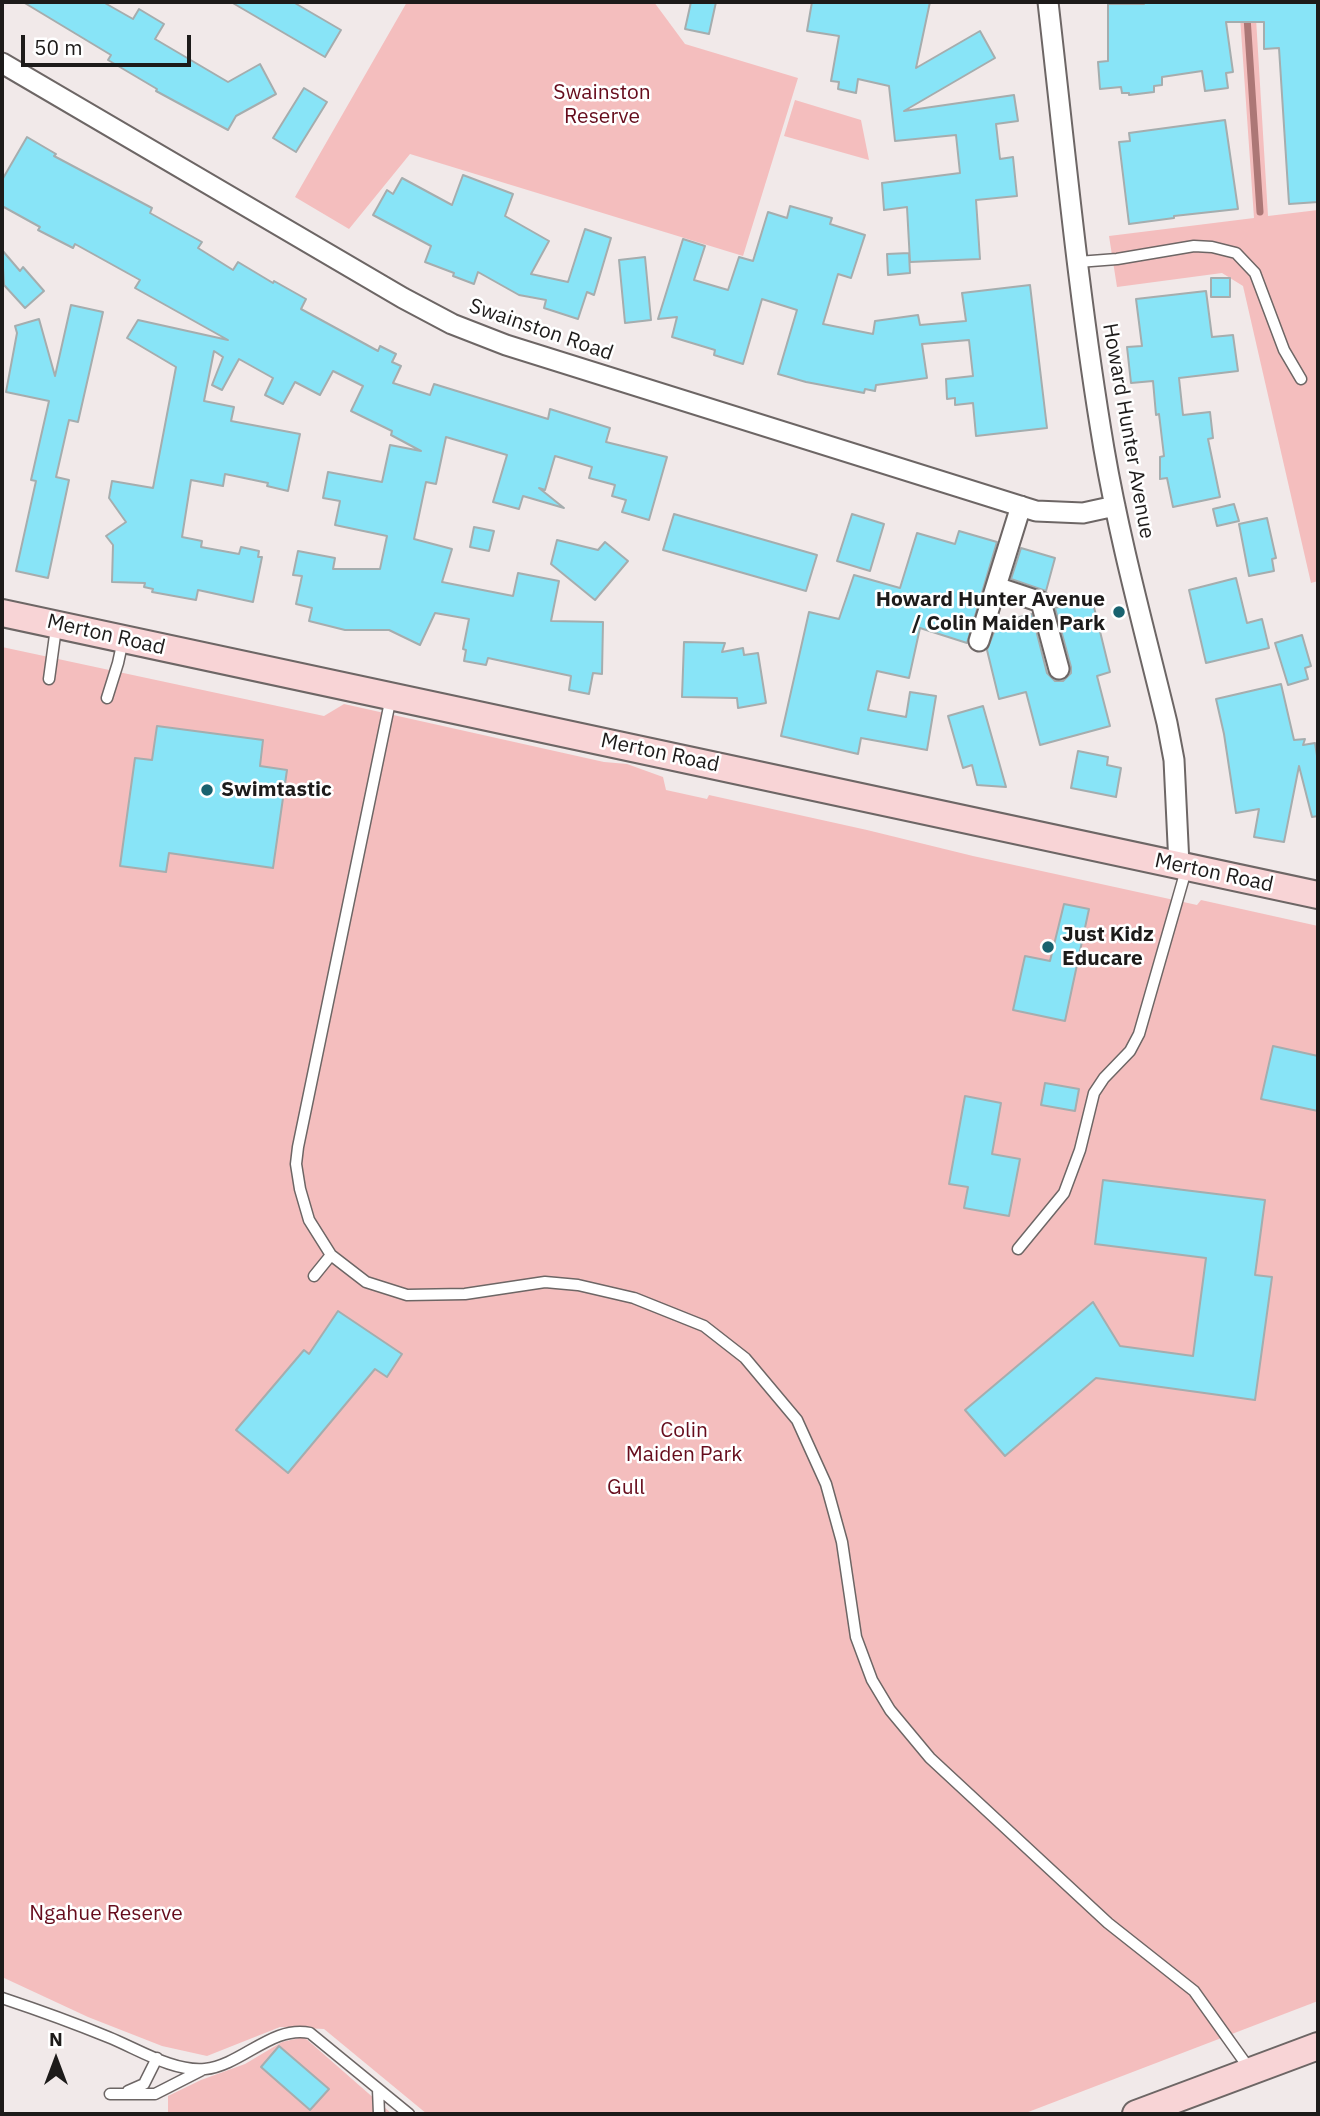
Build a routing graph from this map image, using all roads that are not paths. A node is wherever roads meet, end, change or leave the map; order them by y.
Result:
1 (1048, 2) edge
2 (2, 63) edge
3 (1078, 262) junction
4 (1301, 379) dead end
5 (1021, 506) junction
6 (1115, 506) junction
7 (996, 587) junction
8 (2, 613) edge
9 (57, 624) junction
10 (123, 640) junction
11 (979, 641) dead end
12 (1059, 669) dead end
13 (49, 679) dead end
14 (391, 696) junction
15 (107, 698) dead end
16 (1183, 866) junction
17 (1318, 895) edge
18 (1018, 1249) dead end
19 (331, 1255) junction
20 (314, 1276) dead end
21 (2, 1998) edge
22 (1318, 2046) edge
23 (158, 2058) junction
24 (205, 2069) junction
25 (1251, 2071) junction
26 (378, 2089) junction
27 (379, 2114) edge
28 (409, 2114) edge
29 (1136, 2114) edge

1 - 3 street, Howard Hunter Avenue
2 - 5 street, Swainston Road
3 - 4 lane
3 - 6 street, Howard Hunter Avenue
5 - 6 street, Swainston Road
5 - 7 street
6 - 16 street, Howard Hunter Avenue
7 - 11 street
7 - 12 street
8 - 9 main road, Merton Road
9 - 10 main road, Merton Road
9 - 13 lane
10 - 14 main road, Merton Road
10 - 15 lane
14 - 16 main road, Merton Road
14 - 19 lane
16 - 17 main road, Merton Road
16 - 18 lane
19 - 20 lane
19 - 25 lane
21 - 23 lane
22 - 25 main road
23 - 24 lane
23 - 24 lane
24 - 26 lane
25 - 29 main road
26 - 27 lane
26 - 28 lane

